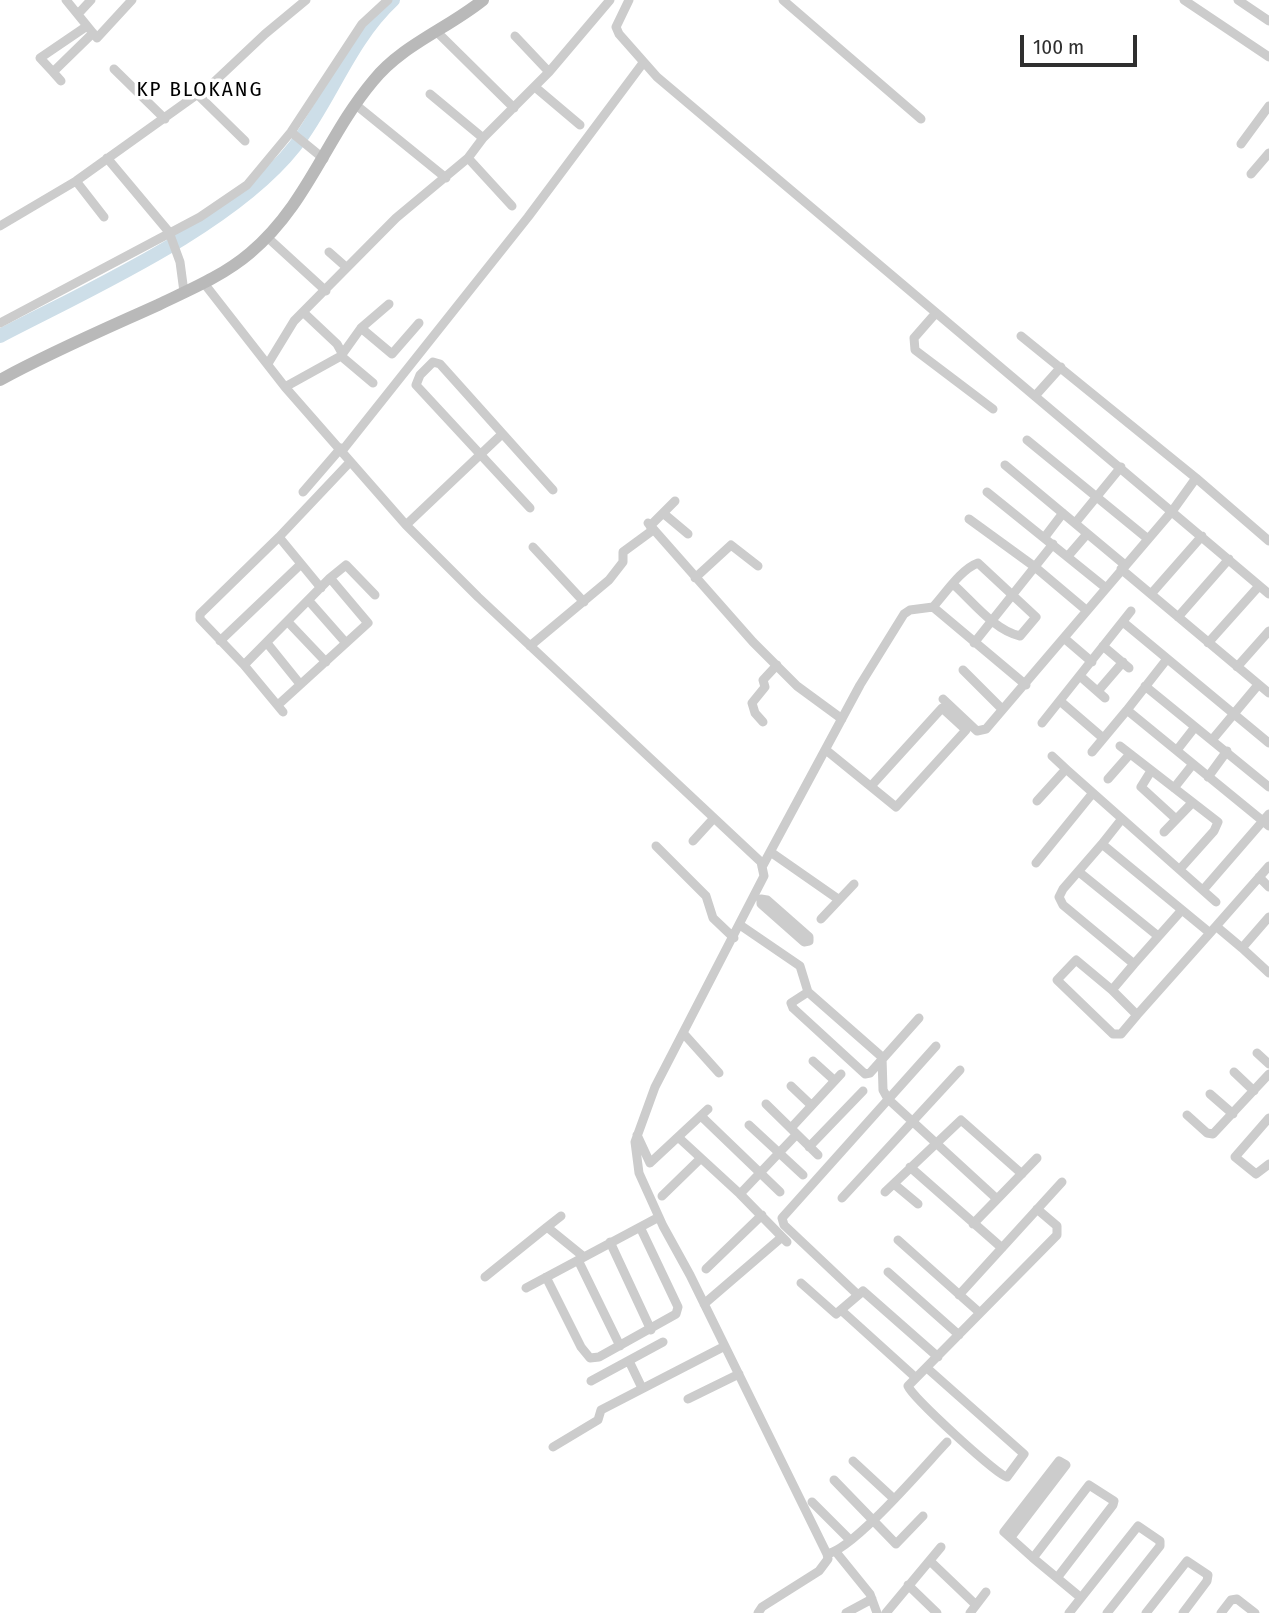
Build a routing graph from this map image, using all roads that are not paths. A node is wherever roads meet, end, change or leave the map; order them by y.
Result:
1 (66, 0) edge
2 (90, 0) edge
3 (132, 0) edge
4 (306, 0) edge
5 (388, 0) edge
6 (610, 0) edge
7 (629, 0) edge
8 (783, 0) edge
9 (1184, 0) edge
10 (1238, 0) edge
11 (475, 3) edge
12 (78, 14) junction
13 (1269, 21) edge
14 (90, 29) junction
15 (436, 31) junction
16 (515, 36) dead end
17 (30, 49) dead end
18 (1269, 57) edge
19 (40, 58) junction
20 (644, 64) junction
21 (114, 69) dead end
22 (53, 72) junction
23 (549, 72) junction
24 (61, 81) dead end
25 (535, 87) junction
26 (430, 94) dead end
27 (198, 95) junction
28 (356, 105) junction
29 (1269, 106) edge
30 (514, 107) junction
31 (165, 119) junction
32 (921, 119) dead end
33 (580, 125) dead end
34 (293, 134) junction
35 (483, 138) junction
36 (245, 141) dead end
37 (1241, 144) dead end
38 (1269, 153) edge
39 (107, 158) junction
40 (468, 158) junction
41 (324, 159) junction
42 (1251, 174) dead end
43 (446, 178) junction
44 (76, 181) junction
45 (512, 206) dead end
46 (104, 217) dead end
47 (0, 226) edge
48 (170, 235) junction
49 (267, 237) junction
50 (329, 252) dead end
51 (346, 267) junction
52 (203, 282) junction
53 (326, 290) junction
54 (184, 292) junction
55 (389, 304) dead end
56 (303, 312) junction
57 (934, 314) junction
58 (0, 323) edge
59 (419, 323) dead end
60 (360, 328) junction
61 (1021, 335) dead end
62 (342, 355) junction
63 (269, 362) junction
64 (1061, 367) junction
65 (0, 380) edge
66 (373, 383) dead end
67 (285, 387) junction
68 (1035, 396) junction
69 (993, 409) dead end
70 (502, 434) junction
71 (1027, 440) dead end
72 (341, 449) junction
73 (480, 454) junction
74 (351, 462) junction
75 (1005, 465) dead end
76 (1121, 467) junction
77 (1196, 478) junction
78 (553, 490) dead end
79 (303, 492) dead end
80 (987, 492) dead end
81 (1097, 497) junction
82 (675, 501) dead end
83 (530, 508) dead end
84 (1172, 510) junction
85 (663, 513) junction
86 (1063, 513) junction
87 (969, 519) dead end
88 (1076, 522) junction
89 (406, 525) junction
90 (650, 526) junction
91 (688, 534) dead end
92 (1087, 534) junction
93 (1202, 536) junction
94 (279, 537) junction
95 (1044, 538) junction
96 (1148, 538) junction
97 (1269, 541) edge
98 (1053, 544) junction
99 (533, 547) dead end
100 (1068, 556) junction
101 (1229, 559) junction
102 (301, 564) junction
103 (758, 566) dead end
104 (1035, 567) junction
105 (1123, 567) junction
106 (330, 578) junction
107 (695, 578) junction
108 (954, 584) junction
109 (1259, 586) junction
110 (1106, 587) junction
111 (321, 588) junction
112 (1014, 594) junction
113 (1151, 594) junction
114 (1269, 594) edge
115 (375, 595) dead end
116 (309, 601) junction
117 (584, 601) junction
118 (933, 607) junction
119 (1086, 610) junction
120 (1131, 611) dead end
121 (1178, 617) junction
122 (993, 621) junction
123 (288, 622) junction
124 (1123, 622) junction
125 (1269, 631) edge
126 (1064, 638) junction
127 (220, 641) junction
128 (1265, 642) edge
129 (267, 643) junction
130 (346, 643) junction
131 (974, 643) junction
132 (1208, 643) junction
133 (530, 646) junction
134 (1103, 646) junction
135 (1167, 659) junction
136 (326, 662) junction
137 (1092, 662) junction
138 (244, 665) junction
139 (777, 666) junction
140 (1237, 667) junction
141 (964, 670) dead end
142 (1080, 676) junction
143 (300, 684) junction
144 (1026, 685) junction
145 (1145, 685) junction
146 (1258, 685) junction
147 (1269, 693) edge
148 (943, 699) dead end
149 (1060, 701) junction
150 (1002, 709) junction
151 (1127, 710) junction
152 (1234, 713) junction
153 (842, 719) junction
154 (763, 722) dead end
155 (1042, 723) dead end
156 (1195, 727) junction
157 (1103, 738) junction
158 (1212, 740) junction
159 (1269, 743) edge
160 (1120, 746) dead end
161 (826, 750) junction
162 (1177, 750) junction
163 (1227, 751) junction
164 (1092, 752) dead end
165 (1130, 754) junction
166 (1052, 756) dead end
167 (1193, 764) junction
168 (1066, 769) junction
169 (1151, 771) junction
170 (1208, 777) junction
171 (1108, 779) dead end
172 (872, 785) junction
173 (1269, 787) edge
174 (1174, 788) junction
175 (1092, 794) junction
176 (1037, 801) dead end
177 (1192, 803) junction
178 (714, 818) junction
179 (1176, 819) junction
180 (1121, 820) junction
181 (1267, 820) edge
182 (1164, 832) dead end
183 (693, 841) dead end
184 (1102, 844) junction
185 (656, 846) dead end
186 (772, 853) junction
187 (1036, 863) dead end
188 (1269, 866) edge
189 (762, 867) junction
190 (1180, 869) junction
191 (1079, 872) junction
192 (1259, 877) junction
193 (854, 884) dead end
194 (1269, 887) edge
195 (1203, 890) junction
196 (758, 897) junction
197 (838, 899) junction
198 (1216, 902) dead end
199 (1181, 911) junction
200 (821, 919) dead end
201 (1267, 923) edge
202 (740, 925) junction
203 (1213, 930) junction
204 (1158, 936) junction
205 (734, 938) junction
206 (1242, 948) junction
207 (1133, 964) junction
208 (1269, 973) edge
209 (1112, 990) junction
210 (808, 992) junction
211 (1137, 1015) junction
212 (919, 1018) dead end
213 (684, 1034) junction
214 (936, 1046) dead end
215 (1257, 1053) dead end
216 (882, 1058) junction
217 (813, 1061) dead end
218 (1269, 1064) edge
219 (960, 1070) dead end
220 (1234, 1072) dead end
221 (719, 1073) dead end
222 (1269, 1074) edge
223 (791, 1086) dead end
224 (863, 1091) dead end
225 (1254, 1091) junction
226 (1210, 1094) dead end
227 (888, 1099) junction
228 (766, 1104) dead end
229 (811, 1105) junction
230 (1233, 1114) junction
231 (1187, 1115) dead end
232 (1269, 1118) edge
233 (913, 1122) junction
234 (749, 1125) dead end
235 (794, 1131) junction
236 (637, 1135) junction
237 (678, 1137) junction
238 (935, 1142) junction
239 (809, 1147) junction
240 (780, 1152) junction
241 (818, 1155) dead end
242 (1037, 1158) dead end
243 (700, 1159) junction
244 (1269, 1164) edge
245 (910, 1167) junction
246 (761, 1173) junction
247 (1022, 1174) junction
248 (803, 1175) dead end
249 (1062, 1182) dead end
250 (894, 1184) junction
251 (780, 1192) dead end
252 (885, 1192) dead end
253 (740, 1194) junction
254 (662, 1196) dead end
255 (842, 1198) dead end
256 (997, 1199) junction
257 (918, 1204) dead end
258 (1037, 1209) junction
259 (762, 1215) junction
260 (561, 1216) dead end
261 (659, 1217) junction
262 (973, 1224) junction
263 (547, 1227) junction
264 (640, 1227) junction
265 (898, 1240) dead end
266 (610, 1242) junction
267 (1002, 1248) junction
268 (581, 1258) junction
269 (706, 1269) dead end
270 (888, 1272) dead end
271 (485, 1277) dead end
272 (546, 1277) junction
273 (801, 1283) dead end
274 (526, 1288) dead end
275 (857, 1294) junction
276 (959, 1295) junction
277 (704, 1304) junction
278 (842, 1311) junction
279 (980, 1313) junction
280 (651, 1330) junction
281 (959, 1335) junction
282 (663, 1342) dead end
283 (620, 1346) junction
284 (725, 1346) junction
285 (938, 1357) junction
286 (629, 1361) junction
287 (927, 1368) junction
288 (739, 1374) junction
289 (915, 1377) junction
290 (591, 1381) dead end
291 (642, 1388) junction
292 (688, 1399) dead end
293 (947, 1442) dead end
294 (553, 1447) dead end
295 (853, 1461) dead end
296 (834, 1480) dead end
297 (893, 1498) junction
298 (812, 1502) dead end
299 (923, 1516) dead end
300 (872, 1520) junction
301 (1011, 1537) junction
302 (850, 1540) junction
303 (941, 1547) dead end
304 (831, 1553) junction
305 (1033, 1558) junction
306 (930, 1561) junction
307 (1057, 1577) junction
308 (908, 1585) junction
309 (986, 1592) dead end
310 (1080, 1597) junction
311 (872, 1599) junction
312 (975, 1604) junction
313 (1074, 1611) edge
314 (758, 1613) edge
315 (846, 1613) edge
316 (877, 1613) edge
317 (886, 1613) edge
318 (937, 1613) edge
319 (970, 1613) edge
320 (1107, 1613) edge
321 (1146, 1613) edge
322 (1184, 1613) edge
323 (1221, 1613) edge
324 (1255, 1613) edge

1 - 12 street
2 - 12 street
3 - 14 street
4 - 27 street
5 - 34 street
6 - 23 street
7 - 20 street
8 - 32 street
9 - 18 street
10 - 13 street
11 - 15 main road
12 - 14 street
14 - 19 street
14 - 22 street
15 - 28 main road
15 - 30 street
16 - 23 street
17 - 19 street
19 - 22 street
20 - 57 street
20 - 72 street
21 - 31 street
22 - 24 street
23 - 25 street
25 - 30 street
25 - 33 street
26 - 35 street
27 - 31 street
27 - 36 street
28 - 41 main road
28 - 43 street
29 - 37 street
30 - 35 street
31 - 39 street
34 - 41 street
34 - 48 street
35 - 40 street
38 - 42 street
39 - 44 street
39 - 48 street
40 - 43 street
40 - 45 street
41 - 49 main road
43 - 51 street
44 - 46 street
44 - 47 street
48 - 54 street
48 - 58 street
49 - 52 main road
49 - 53 street
50 - 51 street
51 - 53 street
52 - 54 main road
52 - 63 street
53 - 56 street
54 - 65 main road
55 - 60 street
56 - 62 street
56 - 63 street
57 - 68 street
57 - 69 street
59 - 60 street
60 - 62 street
61 - 64 street
62 - 66 street
62 - 67 street
63 - 67 street
64 - 68 street
64 - 77 street
67 - 72 street
68 - 76 street
70 - 73 street
70 - 73 street
70 - 78 street
71 - 81 street
72 - 74 street
72 - 79 street
73 - 83 street
73 - 89 street
74 - 89 street
74 - 94 street
75 - 86 street
76 - 81 street
76 - 84 street
77 - 84 street
77 - 97 street
80 - 95 street
81 - 88 street
81 - 96 street
82 - 85 street
84 - 93 street
84 - 96 street
85 - 90 street
85 - 91 street
86 - 88 street
86 - 95 street
87 - 104 street
88 - 92 street
89 - 133 street
90 - 107 street
90 - 117 street
92 - 100 street
92 - 105 street
93 - 101 street
93 - 113 street
94 - 102 street
94 - 127 street
95 - 98 street
96 - 105 street
98 - 100 street
98 - 104 street
99 - 117 street
100 - 110 street
101 - 109 street
101 - 121 street
102 - 111 street
102 - 127 street
103 - 107 street
104 - 112 street
104 - 119 street
105 - 110 street
105 - 113 street
106 - 111 street
106 - 115 street
106 - 130 street
107 - 139 street
108 - 112 street
108 - 118 street
108 - 122 street
109 - 114 street
109 - 132 street
110 - 119 street
111 - 116 street
112 - 122 street
112 - 122 street
113 - 121 street
116 - 123 street
116 - 130 street
117 - 133 street
118 - 131 street
118 - 153 street
119 - 126 street
120 - 124 street
121 - 132 street
122 - 131 street
123 - 129 street
123 - 136 street
124 - 134 street
124 - 135 street
125 - 128 street
126 - 137 street
126 - 144 street
127 - 138 street
128 - 140 street
129 - 138 street
129 - 143 street
130 - 136 street
131 - 144 street
132 - 140 street
133 - 178 street
134 - 137 street
134 - 142 street
135 - 145 street
135 - 152 street
136 - 143 street
137 - 142 street
138 - 143 street
139 - 153 street
139 - 154 street
140 - 146 street
141 - 150 street
142 - 149 street
144 - 150 street
145 - 151 street
145 - 156 street
146 - 147 street
146 - 152 street
148 - 150 street
149 - 155 street
149 - 157 street
151 - 157 street
151 - 162 street
152 - 158 street
152 - 159 street
153 - 161 street
156 - 158 street
156 - 162 street
157 - 164 street
158 - 163 street
160 - 165 street
161 - 172 street
161 - 186 street
162 - 167 street
163 - 170 street
163 - 173 street
165 - 169 street
165 - 171 street
166 - 168 street
167 - 170 street
167 - 174 street
168 - 175 street
168 - 176 street
169 - 174 street
169 - 179 street
170 - 181 street
172 - 172 street
174 - 177 street
175 - 180 street
175 - 187 street
177 - 179 street
177 - 190 street
178 - 183 street
178 - 189 street
179 - 182 street
180 - 184 street
180 - 190 street
181 - 195 street
184 - 191 street
184 - 199 street
185 - 205 street
186 - 189 street
186 - 197 street
188 - 192 street
189 - 196 street
190 - 195 street
191 - 204 street
191 - 207 street
192 - 194 street
192 - 203 street
193 - 197 street
195 - 198 street
196 - 196 street
196 - 202 street
197 - 200 street
199 - 203 street
199 - 204 street
201 - 206 street
202 - 205 street
202 - 210 street
203 - 206 street
203 - 211 street
204 - 207 street
205 - 213 street
206 - 208 street
207 - 209 street
209 - 211 street
209 - 211 street
210 - 216 street
210 - 216 street
212 - 216 street
213 - 221 street
213 - 236 street
214 - 227 street
215 - 218 street
216 - 227 street
217 - 229 street
219 - 233 street
220 - 225 street
222 - 225 street
223 - 229 street
224 - 239 street
225 - 230 street
226 - 230 street
227 - 233 street
227 - 275 street
228 - 235 street
229 - 235 street
230 - 231 street
232 - 244 street
233 - 238 street
233 - 255 street
234 - 240 street
235 - 239 street
235 - 240 street
236 - 237 street
236 - 261 street
237 - 243 street
237 - 246 street
238 - 245 street
238 - 247 street
238 - 256 street
239 - 241 street
240 - 246 street
240 - 248 street
242 - 247 street
243 - 253 street
243 - 254 street
245 - 250 street
245 - 262 street
246 - 251 street
246 - 253 street
247 - 256 street
249 - 258 street
250 - 252 street
250 - 257 street
253 - 259 street
256 - 262 street
258 - 267 street
258 - 279 street
259 - 269 street
259 - 277 street
260 - 263 street
261 - 264 street
261 - 277 street
262 - 267 street
263 - 268 street
263 - 271 street
264 - 266 street
264 - 280 street
265 - 276 street
266 - 268 street
266 - 280 street
267 - 276 street
268 - 272 street
268 - 283 street
270 - 281 street
272 - 274 street
272 - 283 street
273 - 278 street
275 - 278 street
275 - 285 street
276 - 279 street
277 - 284 street
278 - 289 street
279 - 281 street
280 - 283 street
281 - 285 street
282 - 286 street
284 - 288 street
284 - 291 street
285 - 287 street
286 - 290 street
286 - 291 street
287 - 289 street
287 - 289 street
288 - 292 street
288 - 304 street
291 - 294 street
293 - 297 street
295 - 297 street
296 - 300 street
297 - 300 street
298 - 302 street
299 - 300 street
300 - 302 street
301 - 301 street
301 - 305 street
302 - 304 street
303 - 306 street
304 - 311 street
304 - 314 street
305 - 307 street
305 - 307 street
306 - 308 street
306 - 312 street
307 - 310 street
308 - 317 street
308 - 318 street
309 - 312 street
310 - 313 street
310 - 320 street
311 - 315 street
311 - 316 street
312 - 319 street
321 - 322 street
323 - 324 street

